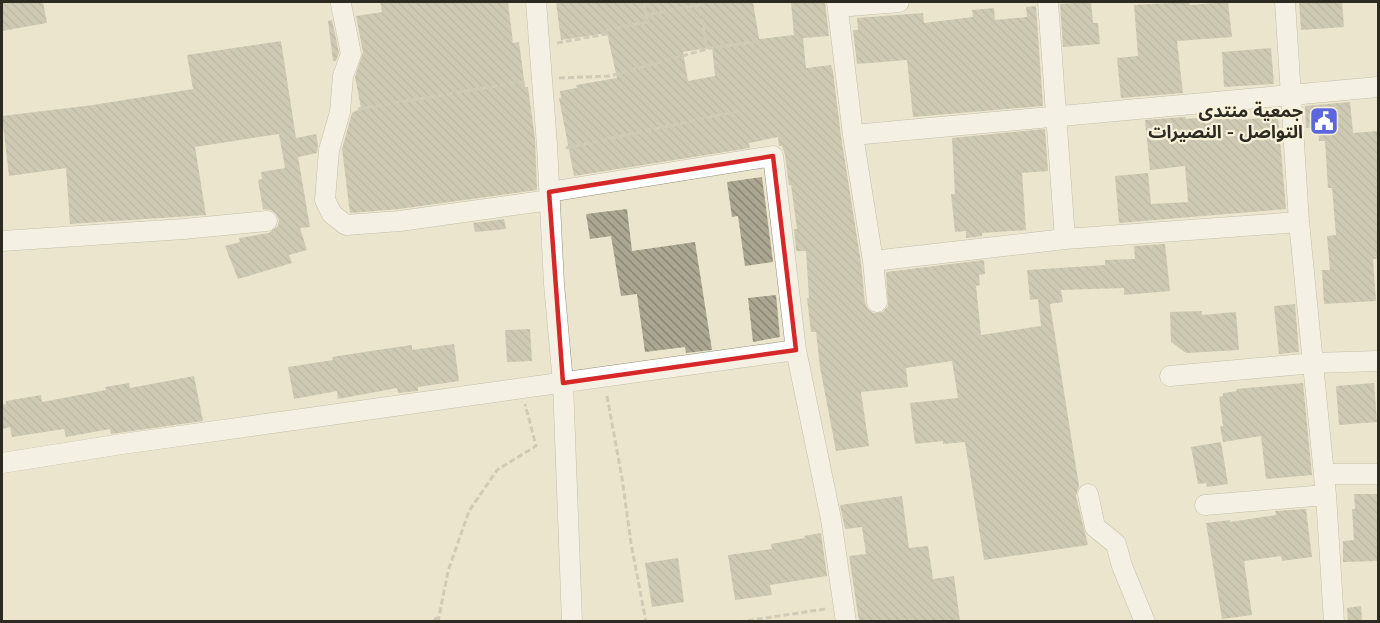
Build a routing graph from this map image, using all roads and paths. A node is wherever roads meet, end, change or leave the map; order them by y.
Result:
1 (536, 2) edge
2 (644, 2) edge
3 (899, 2) edge
4 (1048, 2) edge
5 (1286, 2) edge
6 (341, 4) dead end
7 (837, 4) edge
8 (646, 15) junction
9 (540, 44) junction
10 (707, 49) dead end
11 (1378, 87) edge
12 (1292, 95) junction
13 (743, 110) dead end
14 (1057, 117) junction
15 (853, 135) junction
16 (547, 145) junction
17 (549, 196) junction
18 (267, 221) dead end
19 (1299, 222) junction
20 (1065, 239) junction
21 (2, 241) edge
22 (873, 261) junction
23 (877, 302) dead end
24 (796, 350) junction
25 (1378, 361) edge
26 (1314, 363) junction
27 (605, 376) junction
28 (1170, 376) dead end
29 (563, 383) junction
30 (521, 389) junction
31 (2, 463) edge
32 (1324, 474) junction
33 (1378, 474) edge
34 (1088, 494) dead end
35 (1326, 495) junction
36 (1205, 506) dead end
37 (845, 614) edge
38 (439, 615) junction
39 (433, 621) edge
40 (438, 621) edge
41 (572, 621) edge
42 (646, 621) edge
43 (739, 621) edge
44 (1145, 621) edge
45 (1334, 621) edge

1 - 9 street
2 - 8 path
3 - 7 street
4 - 14 street
5 - 12 street
6 - 17 street
7 - 15 street
8 - 9 path
8 - 10 path
9 - 16 street
11 - 12 street
12 - 14 street
12 - 19 street
13 - 16 path
14 - 15 street
14 - 20 street
15 - 22 street
16 - 17 street
17 - 24 street
17 - 29 street
18 - 21 street
19 - 20 street
19 - 26 street
20 - 22 street
22 - 23 street
24 - 27 street
24 - 37 street
25 - 26 street
26 - 28 street
26 - 32 street
27 - 29 street
27 - 42 path
29 - 30 street
29 - 41 street
30 - 31 street
30 - 38 path
32 - 33 street
32 - 35 street
34 - 44 street
35 - 36 street
35 - 45 street
37 - 43 path
38 - 39 path
38 - 40 path

